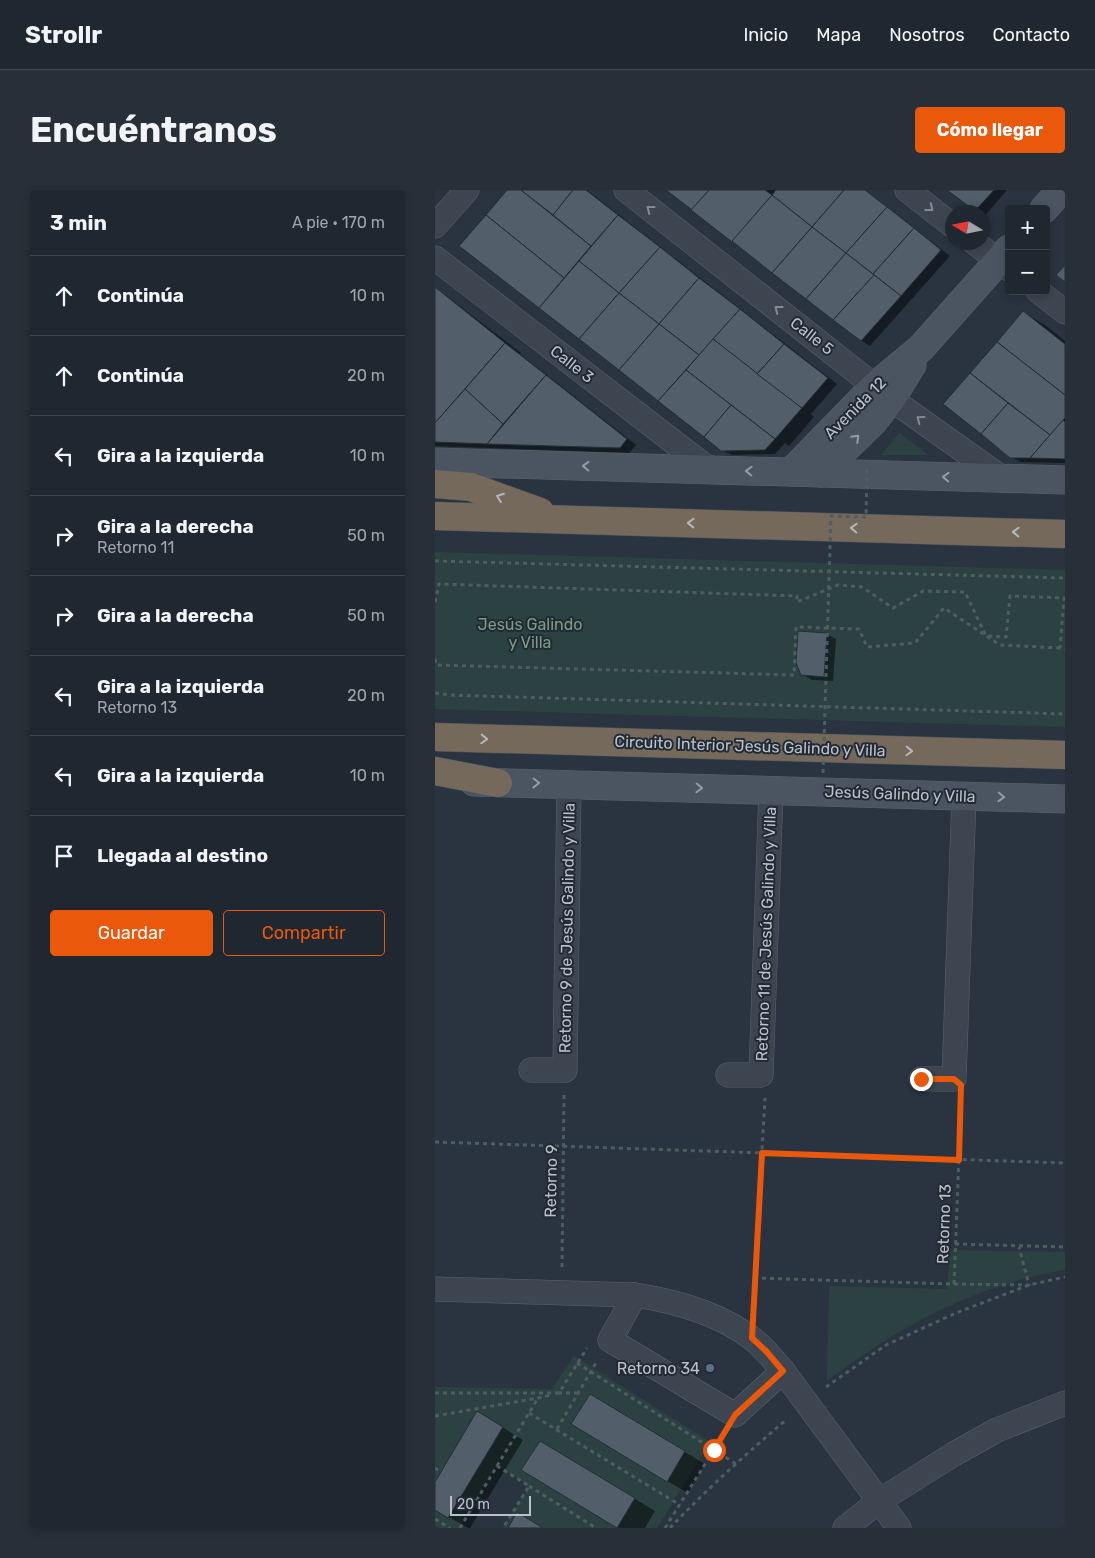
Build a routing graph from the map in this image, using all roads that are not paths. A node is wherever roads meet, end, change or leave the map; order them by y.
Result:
1 (467, 190) edge
2 (626, 190) edge
3 (907, 190) edge
4 (1061, 190) edge
5 (1048, 205) edge
6 (945, 220) edge
7 (435, 226) edge
8 (988, 250) edge
9 (435, 258) edge
10 (1005, 260) edge
11 (1043, 295) edge
12 (1065, 312) edge
13 (883, 392) junction
14 (435, 462) edge
15 (710, 470) junction
16 (791, 472) junction
17 (821, 473) junction
18 (1002, 478) junction
19 (1065, 480) edge
20 (435, 484) edge
21 (435, 516) edge
22 (563, 520) junction
23 (1065, 534) edge
24 (435, 737) edge
25 (1065, 755) edge
26 (435, 772) edge
27 (435, 780) edge
28 (499, 783) junction
29 (569, 784) junction
30 (771, 790) junction
31 (964, 796) junction
32 (1065, 799) edge
33 (531, 1070) dead end
34 (728, 1075) dead end
35 (921, 1079) dead end
36 (435, 1289) edge
37 (635, 1295) junction
38 (783, 1371) junction
39 (1065, 1403) edge
40 (879, 1501) junction
41 (845, 1528) edge
42 (899, 1528) edge

1 - 7 street
13 -> 2 street, Calle 5
3 -> 6 street
4 - 5 main road
8 - 10 street
9 - 15 street, Calle 3
10 - 13 main road, Avenida 12
11 - 12 street
13 - 16 main road, Avenida 12
17 -> 13 main road, Avenida 12
18 -> 13 street, Calle 5
15 -> 14 main road
16 -> 15 main road
16 - 17 main road
18 -> 17 main road
18 - 19 main road
22 -> 20 highway
21 - 22 highway
23 -> 22 highway
24 -> 25 highway, Circuito Interior Jesús Galindo y Villa
26 - 28 highway
27 - 28 main road, Jesús Galindo y Villa
28 -> 29 main road, Jesús Galindo y Villa
29 -> 30 main road, Jesús Galindo y Villa
29 - 33 street, Retorno 9 de Jesús Galindo y Villa
30 - 31 main road, Jesús Galindo y Villa
30 - 34 street, Retorno 11 de Jesús Galindo y Villa
31 -> 32 main road, Jesús Galindo y Villa
31 - 35 street
36 - 37 street
37 - 38 street
37 - 38 street
38 - 40 street
39 - 40 street
40 - 41 street
40 - 42 street

